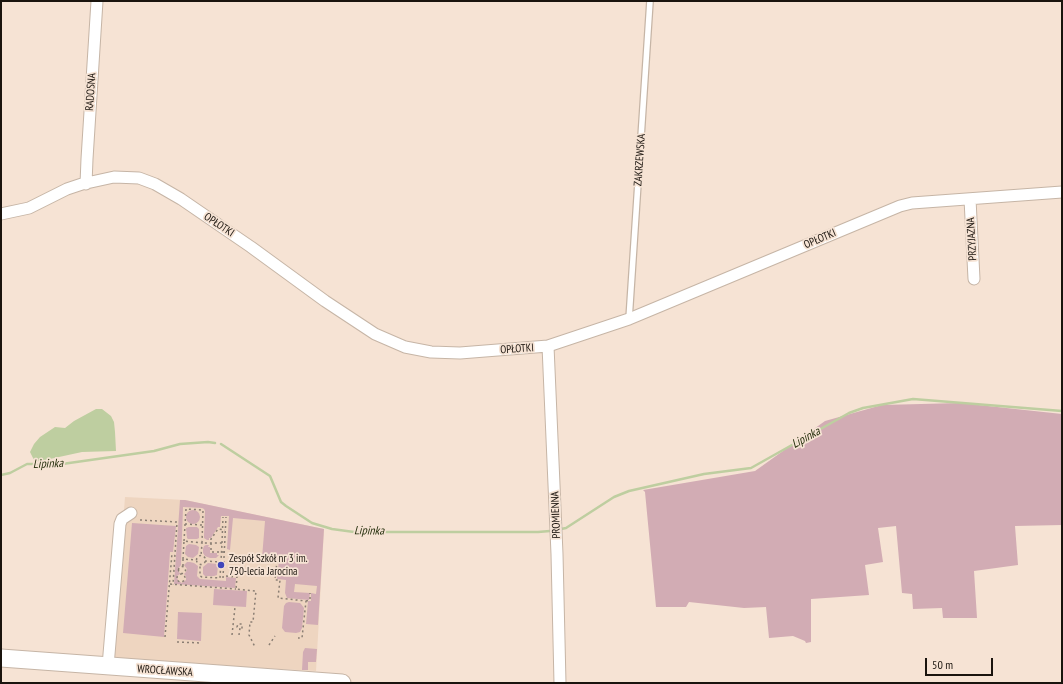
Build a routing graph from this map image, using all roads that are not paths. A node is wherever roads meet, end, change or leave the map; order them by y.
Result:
1 (97, 1) edge
2 (650, 1) edge
3 (86, 184) junction
4 (1062, 192) edge
5 (970, 199) junction
6 (1, 214) edge
7 (974, 279) dead end
8 (629, 319) junction
9 (548, 346) junction
10 (136, 516) road end
11 (1, 658) edge
12 (108, 666) junction
13 (262, 680) edge
14 (342, 683) edge
15 (560, 683) edge

1 - 3 street, RADOSNA
2 - 8 lane, ZAKRZEWSKA
3 - 6 street, OPŁOTKI
3 - 9 street, OPŁOTKI
4 - 5 street, OPŁOTKI
5 - 7 street, PRZYJAZNA
5 - 8 street, OPŁOTKI
8 - 9 street, OPŁOTKI
9 - 15 street, PROMIENNA
10 - 12 street
11 - 12 main road, WROCŁAWSKA
12 - 13 main road, WROCŁAWSKA
13 - 14 main road, WROCŁAWSKA

